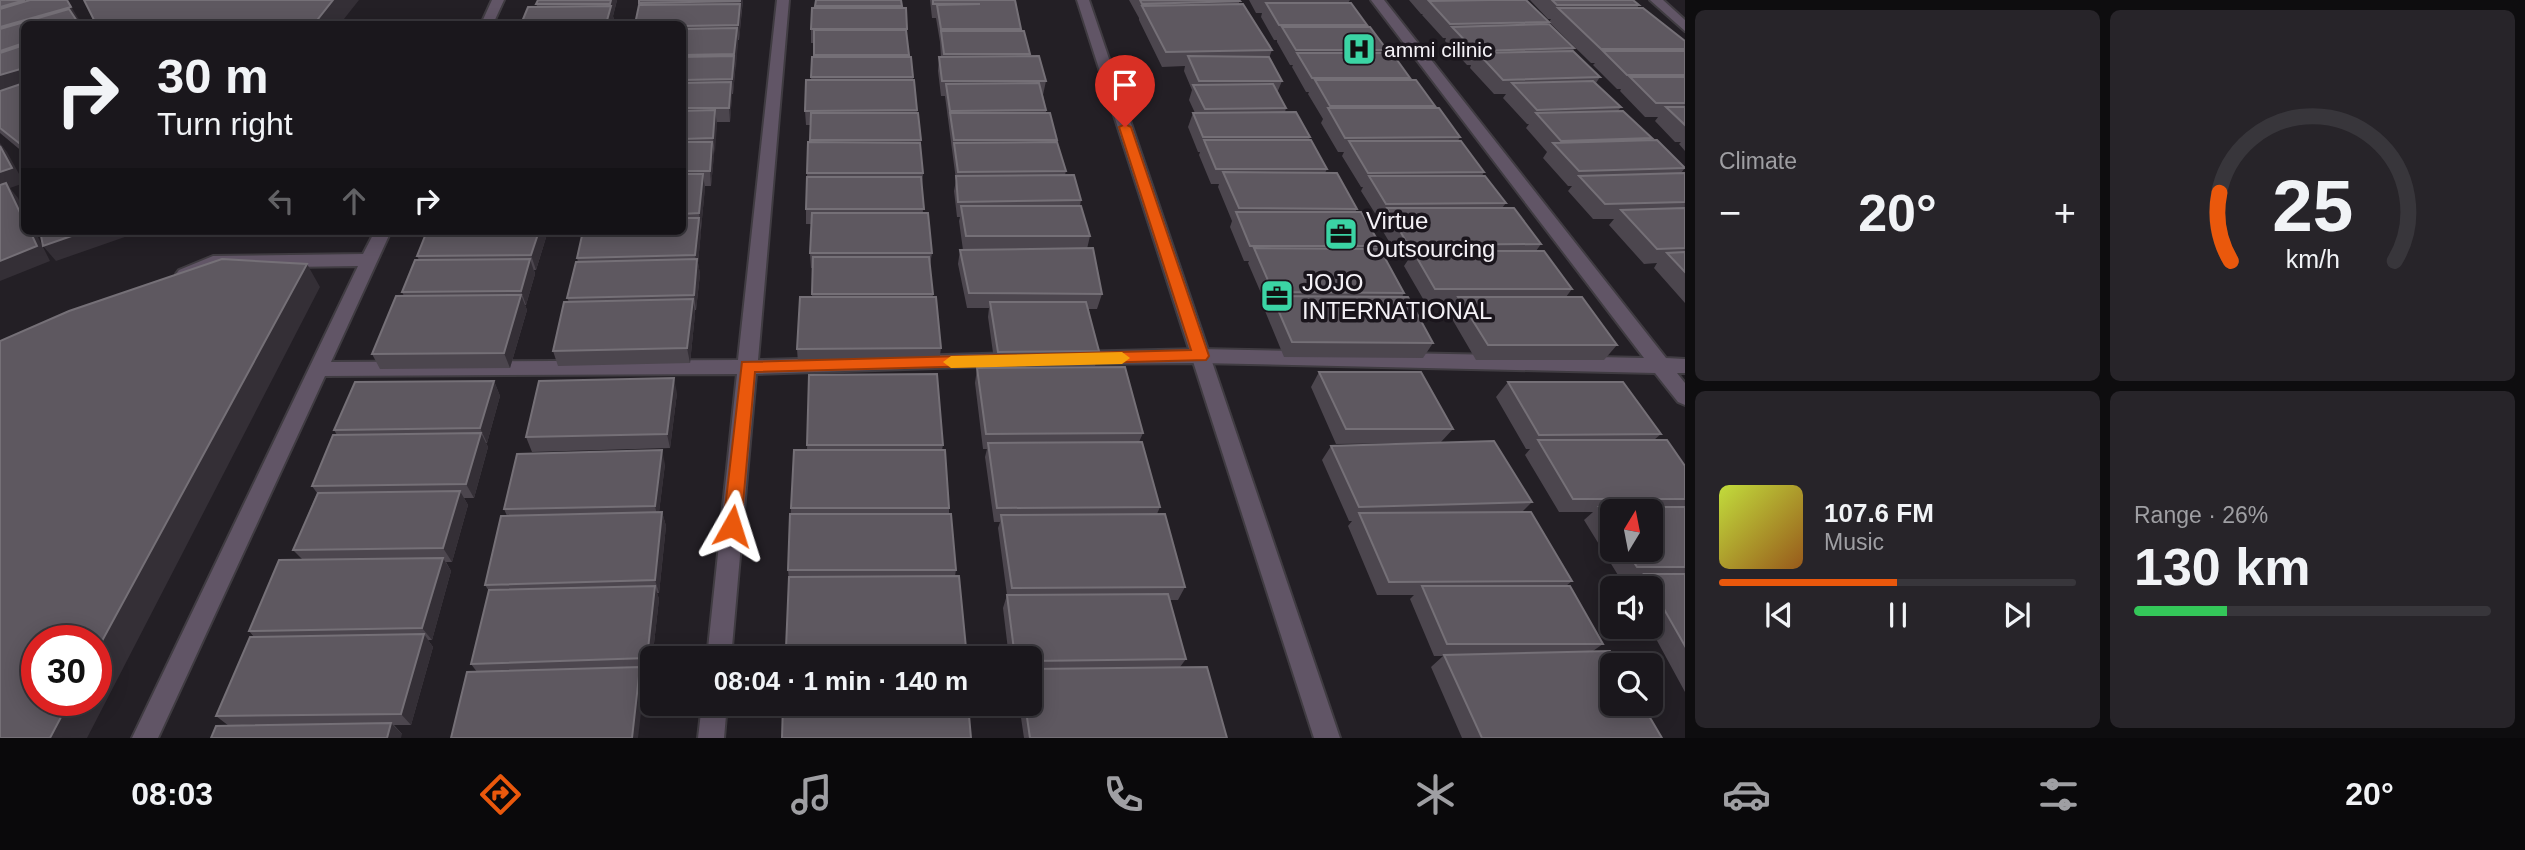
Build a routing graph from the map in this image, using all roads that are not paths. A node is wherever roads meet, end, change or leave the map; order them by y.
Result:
1 (498, 0) edge
2 (783, 0) edge
3 (1083, 0) edge
4 (1377, 0) edge
5 (1656, 0) edge
6 (488, 21) edge
7 (1685, 27) edge
8 (381, 235) edge
9 (367, 260) junction
10 (163, 283) edge
11 (1201, 356) junction
12 (748, 366) junction
13 (1685, 366) edge
14 (1661, 367) junction
15 (316, 369) junction
16 (1685, 397) edge
17 (720, 646) edge
18 (714, 716) edge
19 (145, 738) edge
20 (711, 738) edge
21 (1326, 738) edge

1 - 6 street
2 - 12 street
3 - 11 street
4 - 14 street
5 - 7 street
8 - 9 street
9 - 10 street
9 - 15 street
11 - 12 street
11 - 14 street
11 - 21 street
12 - 15 street
12 - 17 street
13 - 14 street
14 - 16 street
15 - 19 street
18 - 20 street

